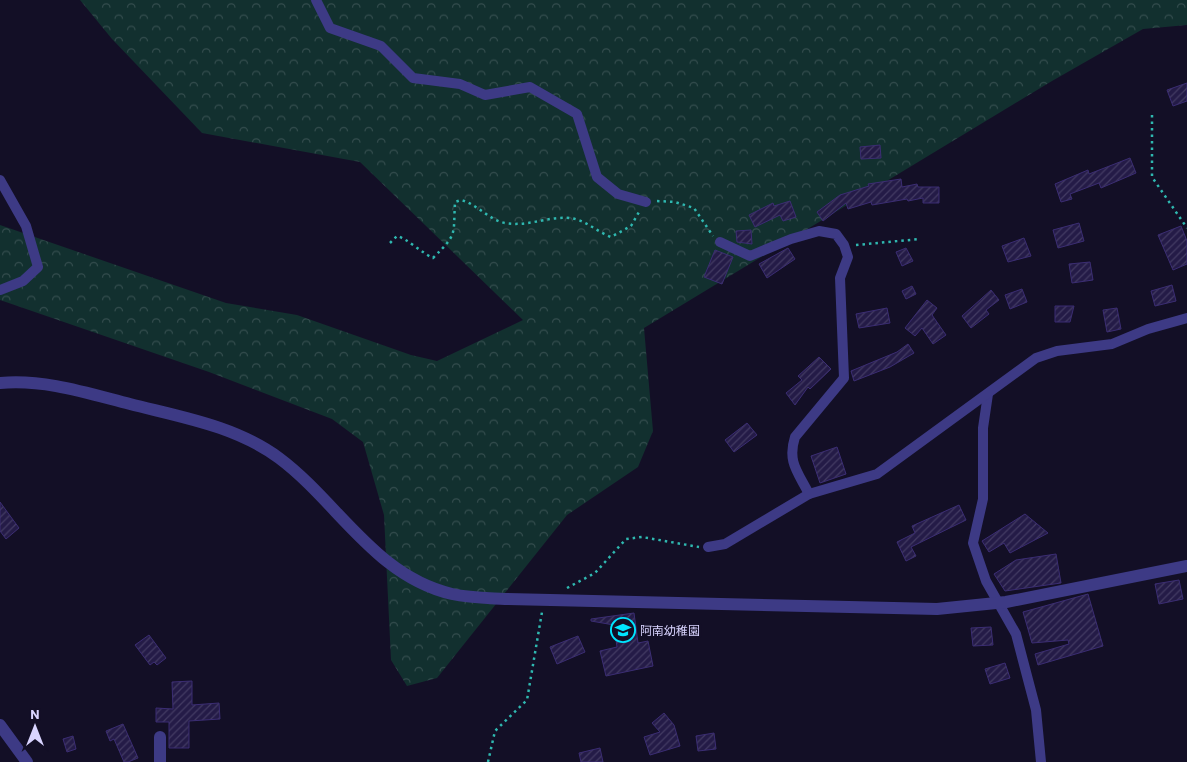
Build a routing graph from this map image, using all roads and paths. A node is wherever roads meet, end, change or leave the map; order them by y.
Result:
1 (316, 0) edge
2 (1152, 115) dead end
3 (0, 180) edge
4 (646, 202) junction
5 (1187, 228) edge
6 (920, 238) dead end
7 (720, 242) joint
8 (390, 244) dead end
9 (844, 246) junction
10 (0, 290) edge
11 (1187, 318) edge
12 (0, 383) edge
13 (988, 394) junction
14 (809, 494) junction
15 (708, 548) joint
16 (1187, 566) edge
17 (565, 589) dead end
18 (998, 603) junction
19 (544, 608) dead end
20 (0, 725) edge
21 (160, 737) dead end
22 (27, 762) edge
23 (160, 762) edge
24 (488, 762) edge
25 (1041, 762) edge

1 - 4 street
2 - 5 path
3 - 10 street
4 - 7 path
4 - 8 path
6 - 9 path
7 - 9 street
9 - 14 street
11 - 13 street
12 - 18 street
13 - 14 street
13 - 18 street
14 - 15 street
15 - 17 path
16 - 18 street
18 - 25 street
19 - 24 path
20 - 22 street
21 - 23 street

